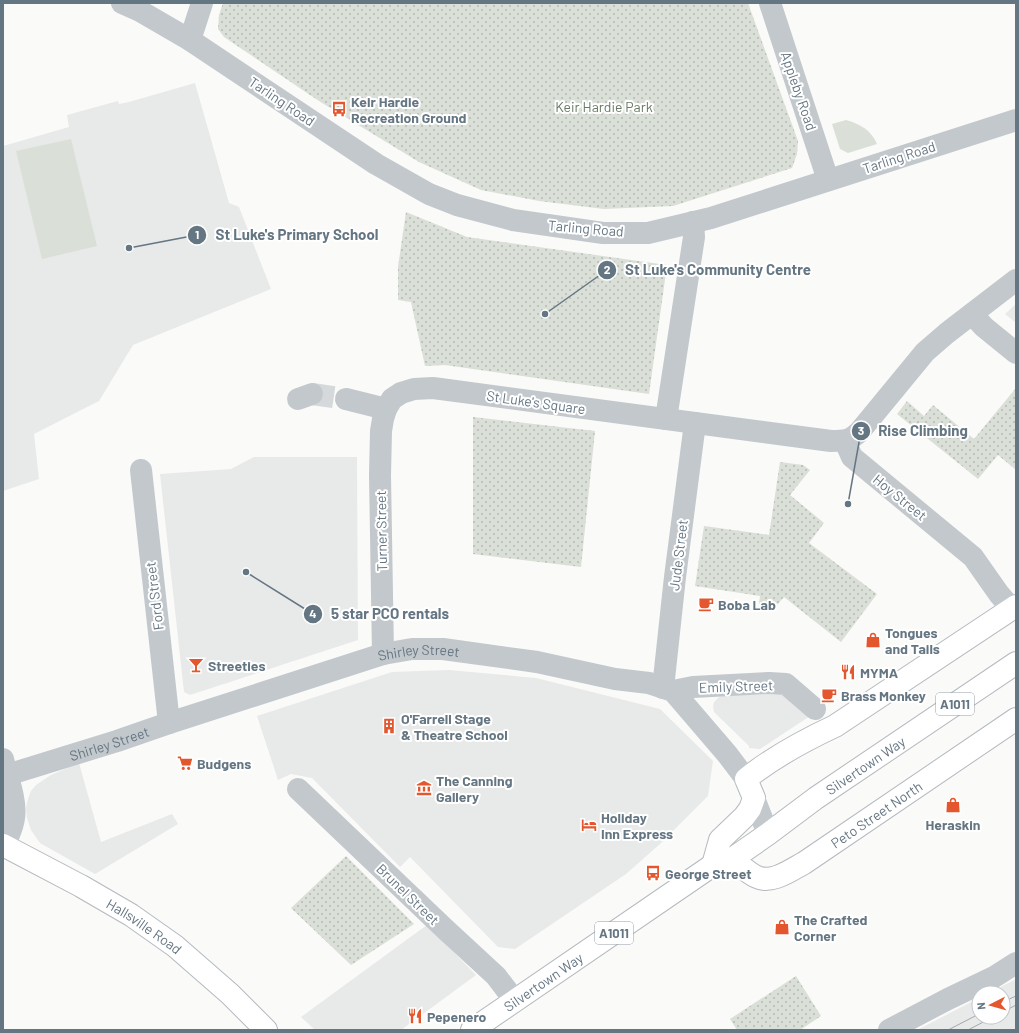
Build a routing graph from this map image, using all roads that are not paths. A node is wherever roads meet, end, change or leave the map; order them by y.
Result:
1 (122, 3) edge
2 (202, 3) edge
3 (770, 3) edge
4 (190, 40) junction
5 (1016, 120) edge
6 (828, 180) junction
7 (693, 222) junction
8 (1016, 280) edge
9 (972, 314) junction
10 (1016, 353) edge
11 (346, 399) tunnel mouth
12 (386, 409) junction
13 (666, 419) junction
14 (695, 423) junction
15 (845, 441) junction
16 (141, 470) dead end
17 (1014, 608) edge
18 (383, 654) junction
19 (1016, 663) edge
20 (668, 690) junction
21 (815, 709) dead end
22 (1016, 719) edge
23 (169, 722) junction
24 (5, 767) edge
25 (298, 789) dead end
26 (750, 789) junction
27 (768, 834) junction
28 (4, 845) edge
29 (722, 862) junction
30 (1016, 963) edge
31 (515, 1001) junction
32 (266, 1030) edge
33 (472, 1030) edge
34 (889, 1030) edge

1 - 4 street, Tarling Road
2 - 4 street
3 - 6 street, Appleby Road
4 - 7 street, Tarling Road
5 - 6 street, Tarling Road
6 - 7 street, Tarling Road
7 - 13 street
8 - 9 street
9 - 10 street
9 - 15 street
11 - 12 street
12 - 13 street, St Luke's Square
12 - 18 street, Turner Street
13 - 14 street, St Luke's Square
14 - 15 street
14 - 20 street, Jude Street
15 - 17 street, Hoy Street
16 - 23 street, Ford Street
17 - 26 street
18 - 20 street, Shirley Street
18 - 23 street, Shirley Street
19 - 27 street, Silvertown Way / A1011
20 - 21 street, Emily Street
20 - 26 street
22 - 29 street, Peto Street North
23 - 24 street, Shirley Street
24 - 28 street
25 - 31 street, Brunel Street
26 - 27 street
26 - 29 street
27 - 29 street, Silvertown Way / A1011
28 - 32 street, Hallsville Road
29 - 31 street, Silvertown Way / A1011
30 - 34 street
31 - 33 street, Silvertown Way / A1011

